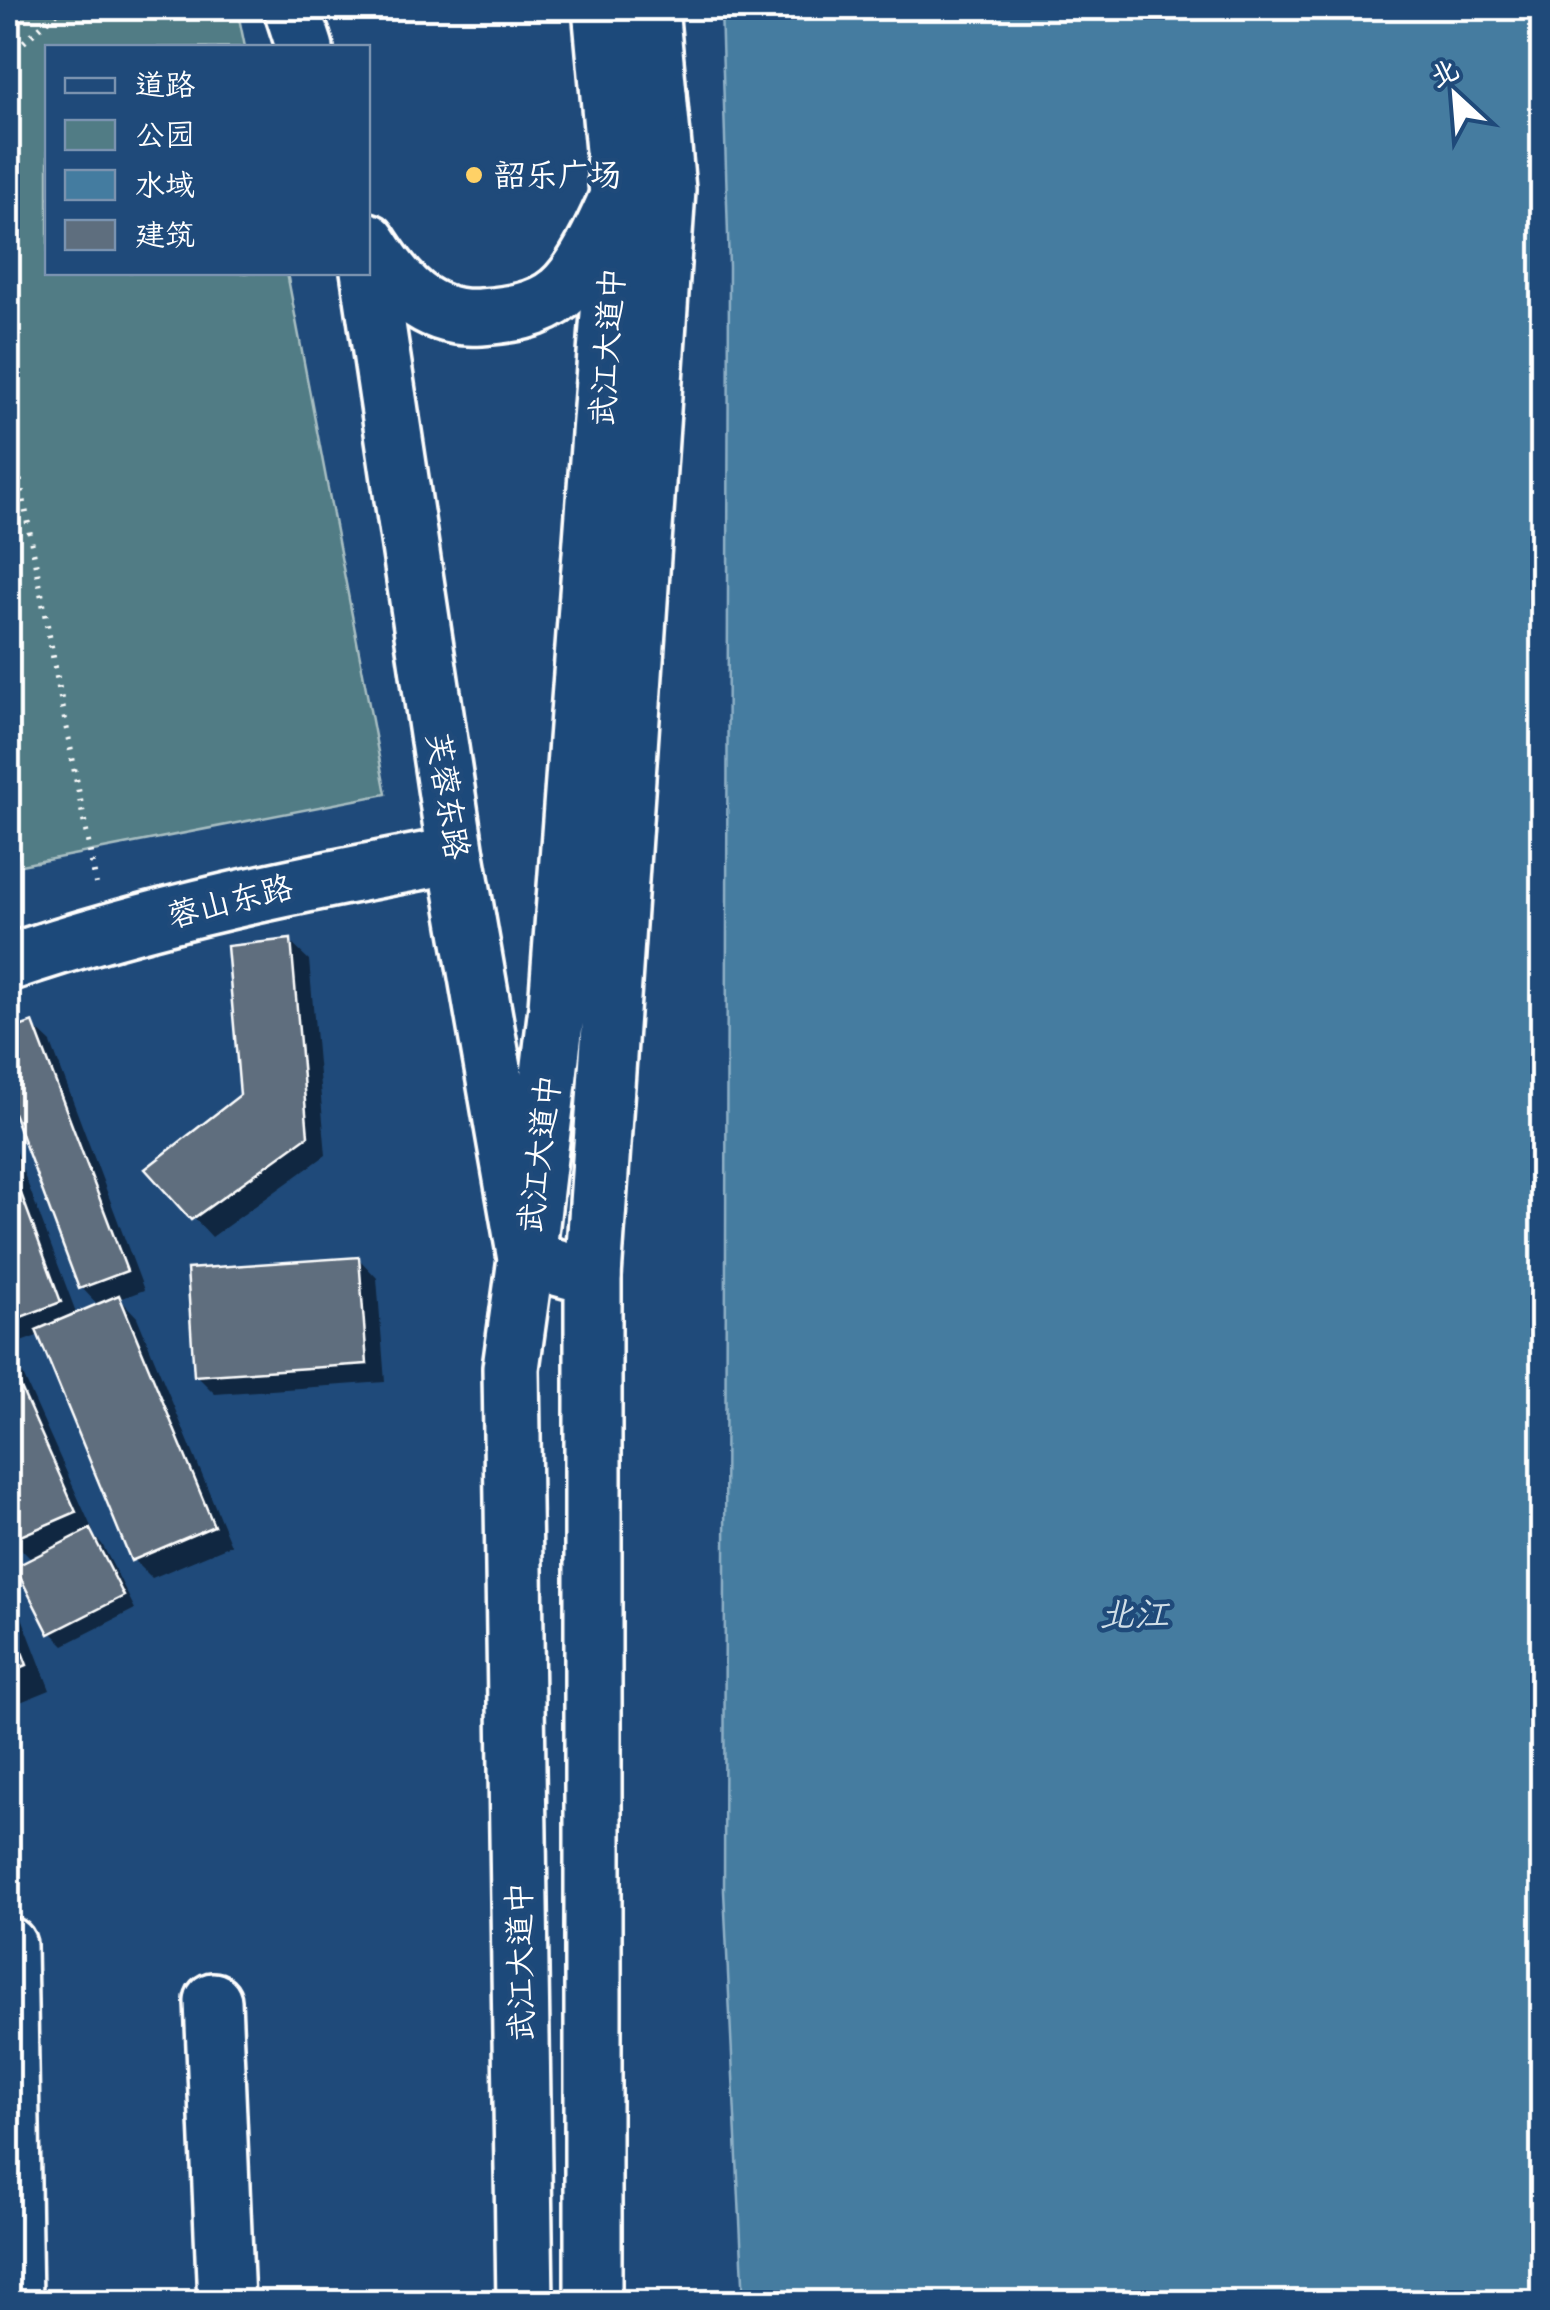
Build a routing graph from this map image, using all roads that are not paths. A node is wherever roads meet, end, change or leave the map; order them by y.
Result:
1 (292, 8) edge
2 (601, 8) edge
3 (650, 8) edge
4 (303, 45) edge
5 (658, 95) junction
6 (618, 194) junction
7 (370, 244) edge
8 (370, 275) edge
9 (456, 855) junction
10 (8, 963) edge
11 (526, 1259) junction
12 (592, 1276) junction
13 (8, 1945) edge
14 (212, 2000) dead end
15 (14, 2302) edge
16 (226, 2302) edge
17 (525, 2302) edge
18 (593, 2302) edge

1 - 4 main road
2 - 6 main road, 武江大道中
3 - 5 main road, 武江大道中
5 - 6 main road
5 - 12 main road, 武江大道中
6 - 7 main road
6 - 11 main road, 武江大道中
8 - 9 main road, 芙蓉东路
9 - 10 main road, 蓉山东路
9 - 11 main road, 芙蓉东路
11 - 12 main road
11 - 17 main road, 武江大道中
12 - 18 main road, 武江大道中
13 - 15 main road
14 - 16 main road

